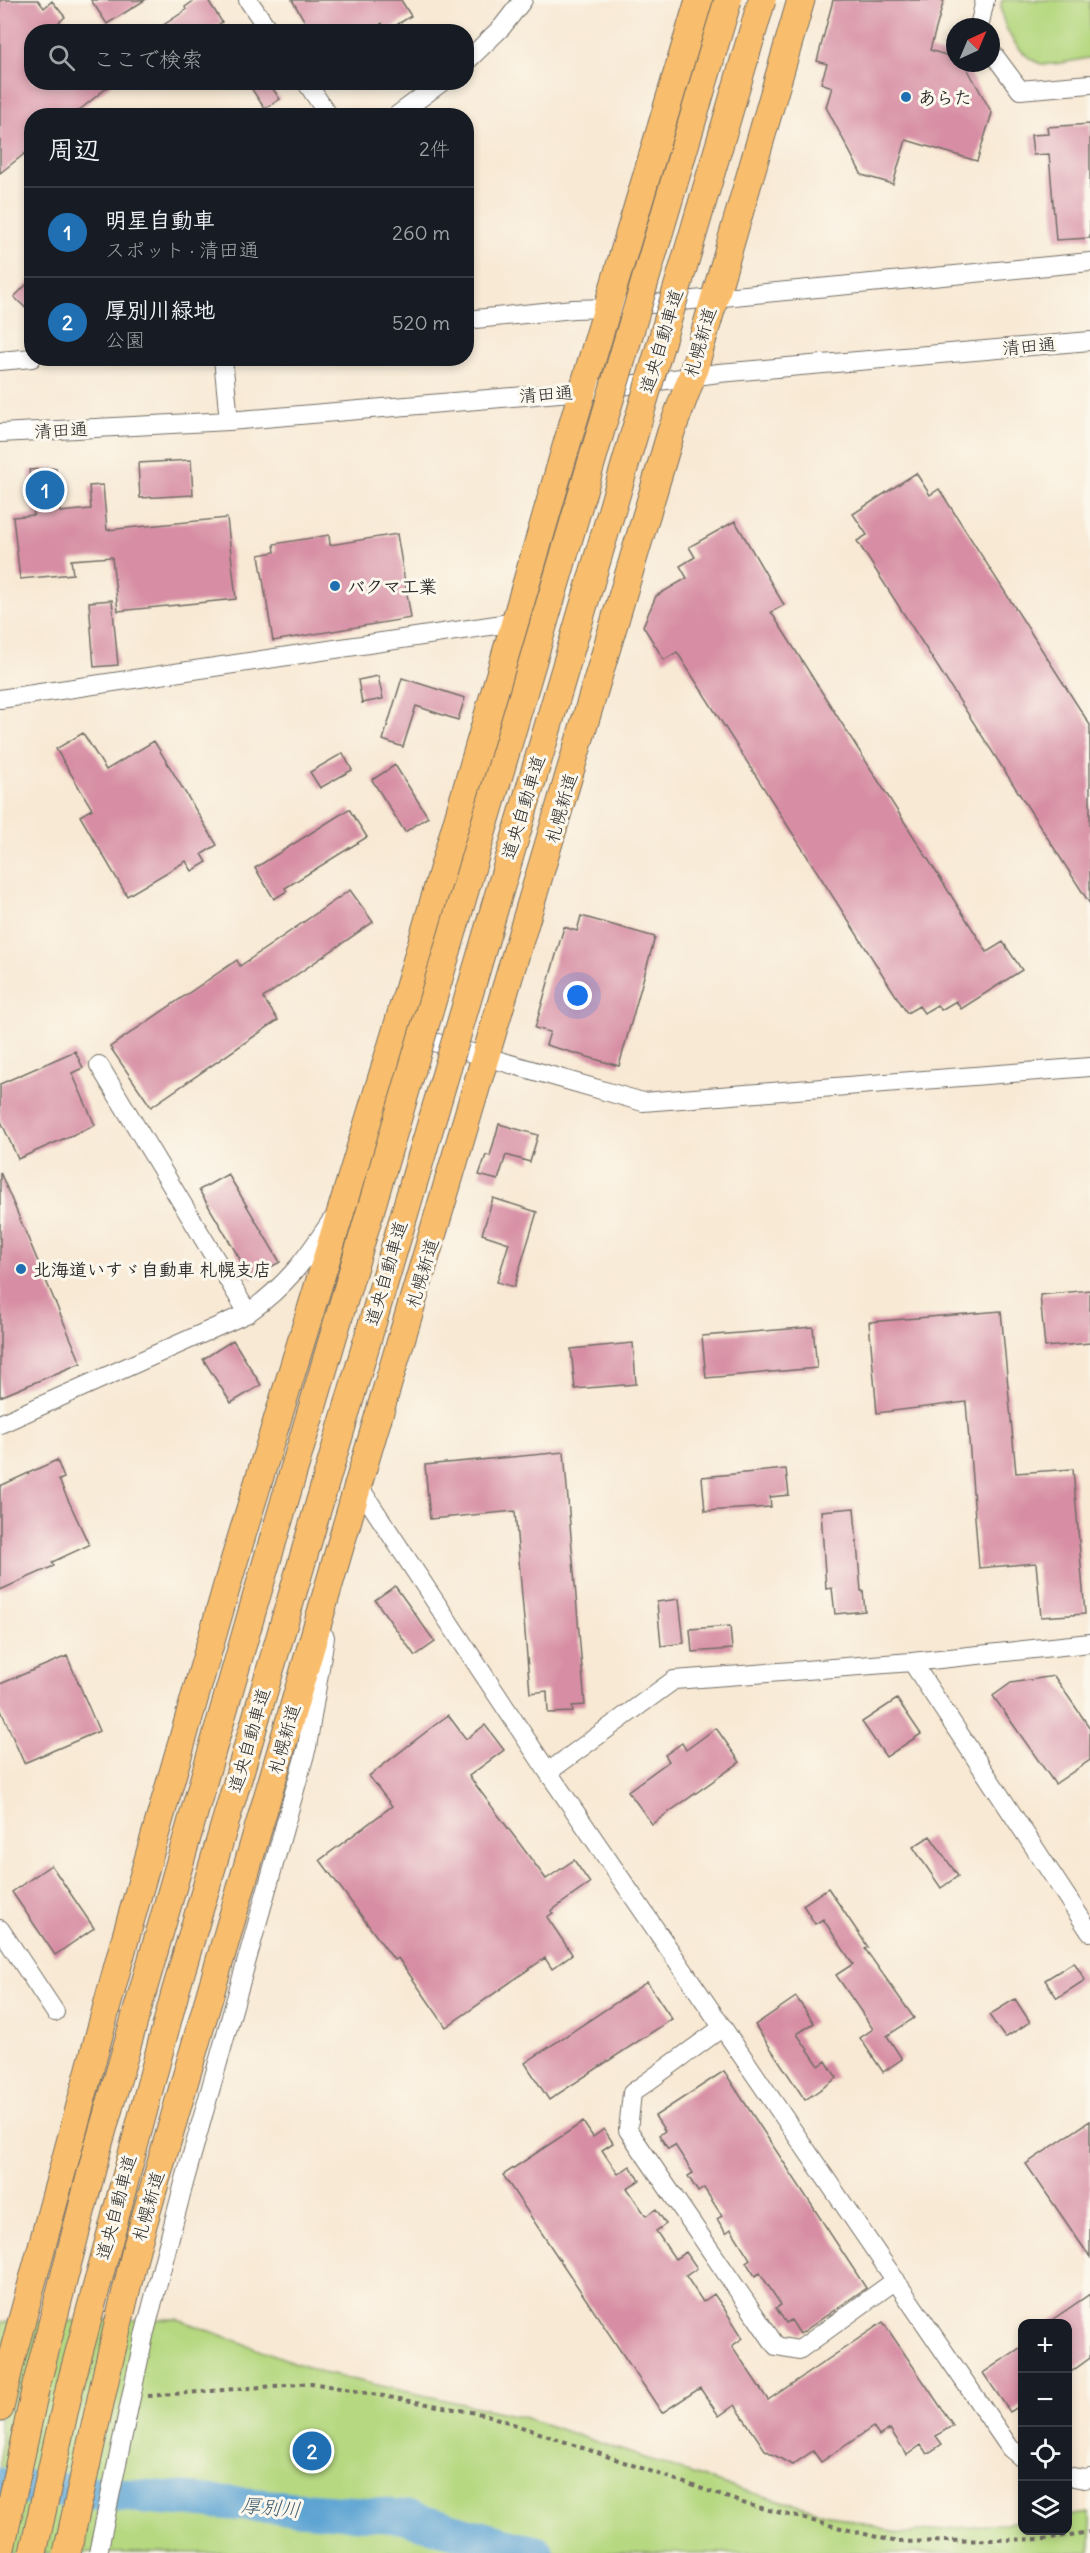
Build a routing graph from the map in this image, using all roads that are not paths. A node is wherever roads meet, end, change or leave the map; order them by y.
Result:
1 (248, 0) edge
2 (523, 0) edge
3 (699, 0) edge
4 (728, 0) edge
5 (762, 0) edge
6 (801, 0) edge
7 (986, 0) edge
8 (981, 18) edge
9 (264, 24) edge
10 (474, 54) edge
11 (1000, 63) edge
12 (1090, 84) edge
13 (311, 90) edge
14 (430, 90) edge
15 (324, 108) edge
16 (407, 108) edge
17 (1090, 262) edge
18 (713, 297) junction
19 (609, 308) junction
20 (474, 319) edge
21 (1090, 341) edge
22 (24, 359) edge
23 (0, 361) edge
24 (224, 366) edge
25 (692, 376) junction
26 (583, 391) junction
27 (229, 421) junction
28 (0, 433) edge
29 (516, 622) junction
30 (0, 699) edge
31 (396, 1031) junction
32 (487, 1058) junction
33 (99, 1065) dead end
34 (1090, 1067) edge
35 (344, 1203) junction
36 (248, 1313) junction
37 (0, 1424) edge
38 (358, 1485) junction
39 (338, 1558) junction
40 (1090, 1644) edge
41 (912, 1662) junction
42 (548, 1772) junction
43 (0, 1929) edge
44 (1090, 1932) edge
45 (55, 2012) dead end
46 (723, 2027) junction
47 (896, 2280) junction
48 (0, 2408) edge
49 (1018, 2454) edge
50 (1072, 2477) edge
51 (1090, 2478) edge
52 (0, 2553) edge
53 (33, 2553) edge
54 (67, 2553) edge
55 (98, 2553) edge

1 - 9 street
2 - 10 street
3 - 19 highway
4 - 52 highway, 道央自動車道, bridge
5 - 53 highway, 道央自動車道, bridge
6 - 18 highway, 札幌新道
7 - 8 street
11 - 12 street
13 - 15 street
14 - 16 street
17 - 18 street
18 - 19 street
18 - 25 highway, 札幌新道
19 - 20 street
19 - 26 highway
21 - 25 street, 清田通
22 - 23 street
24 - 27 street
25 - 26 street, 清田通
25 - 32 highway, 札幌新道
26 - 27 street, 清田通
26 - 29 highway
27 - 28 street, 清田通
29 - 30 street
29 - 31 highway
31 - 32 street
31 - 35 highway
32 - 34 street
32 - 38 highway, 札幌新道
33 - 36 street
35 - 36 street
35 - 48 highway
36 - 37 street
38 - 39 highway, 札幌新道
38 - 42 street
39 - 54 highway, 札幌新道, bridge
39 - 55 street, bridge
40 - 41 street
41 - 42 street
41 - 44 street
42 - 46 street
43 - 45 street
46 - 47 street
46 - 47 street
47 - 49 street
50 - 51 street

